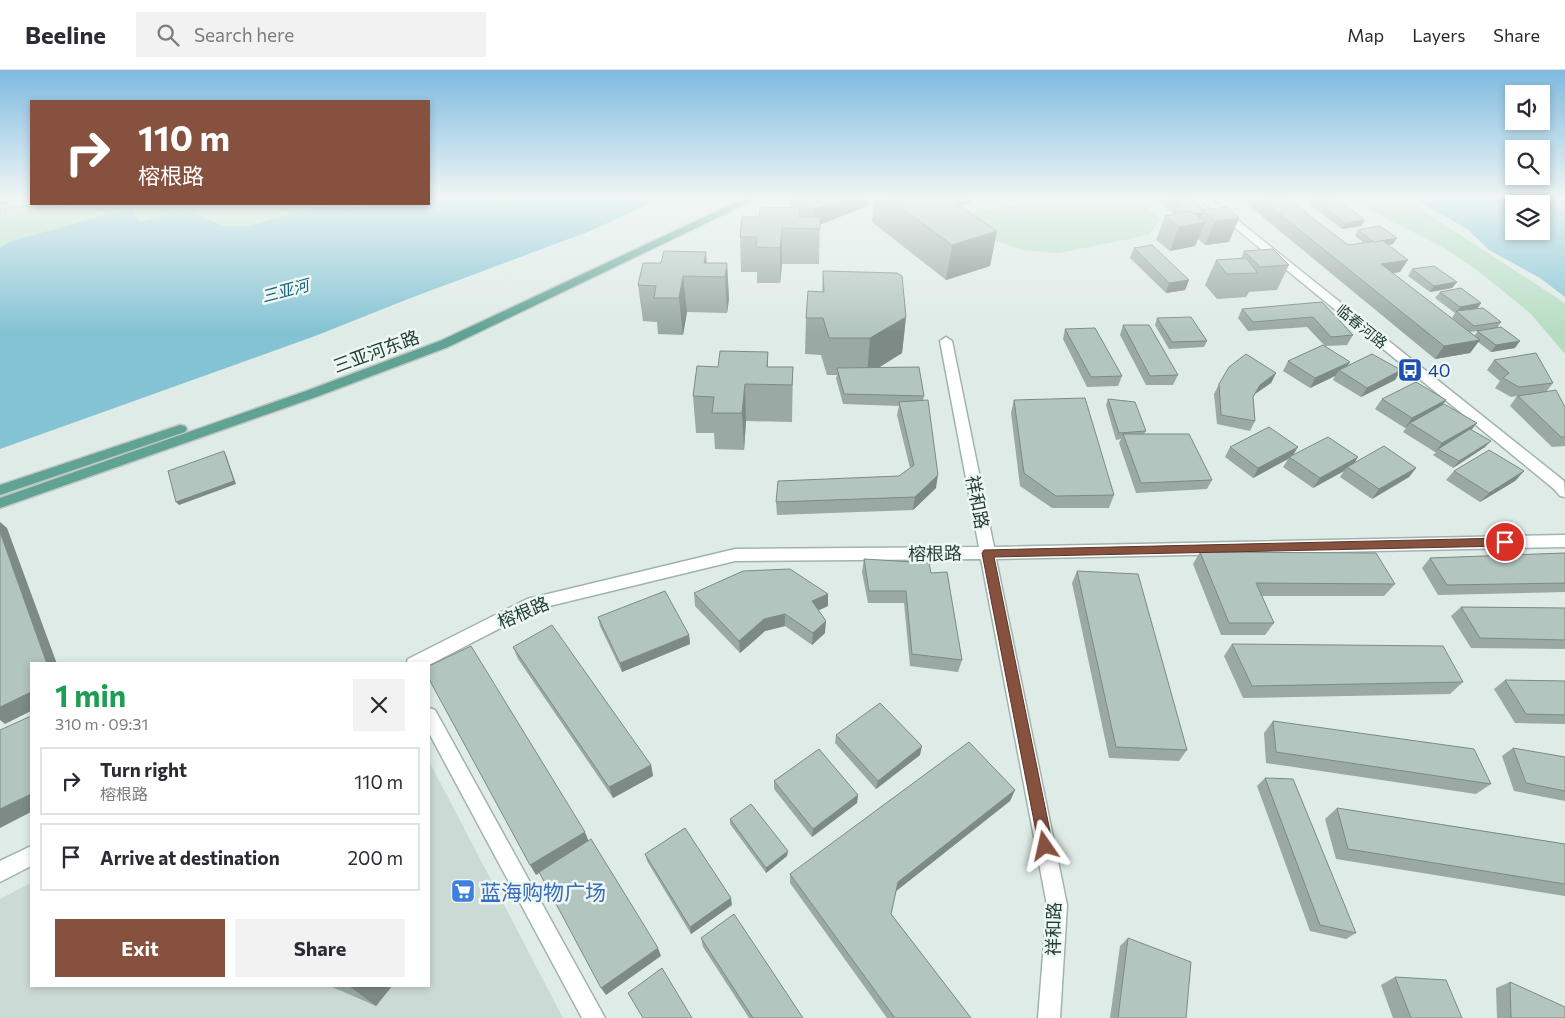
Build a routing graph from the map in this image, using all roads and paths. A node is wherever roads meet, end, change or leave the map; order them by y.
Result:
1 (642, 243) edge
2 (657, 243) edge
3 (1260, 243) edge
4 (946, 341) dead end
5 (0, 490) edge
6 (1565, 492) edge
7 (0, 503) edge
8 (1565, 541) edge
9 (988, 553) junction
10 (418, 662) edge
11 (430, 718) edge
12 (30, 857) edge
13 (0, 872) edge
14 (594, 1018) edge
15 (1049, 1018) edge

1 - 5 main road, 三亚河东路
2 - 7 main road, 三亚河东路
3 - 6 street, 临春河路
4 - 9 street, 祥和路
8 - 9 street, 榕根路
9 - 10 street, 榕根路
9 - 15 street, 祥和路
11 - 14 street
12 - 13 street

